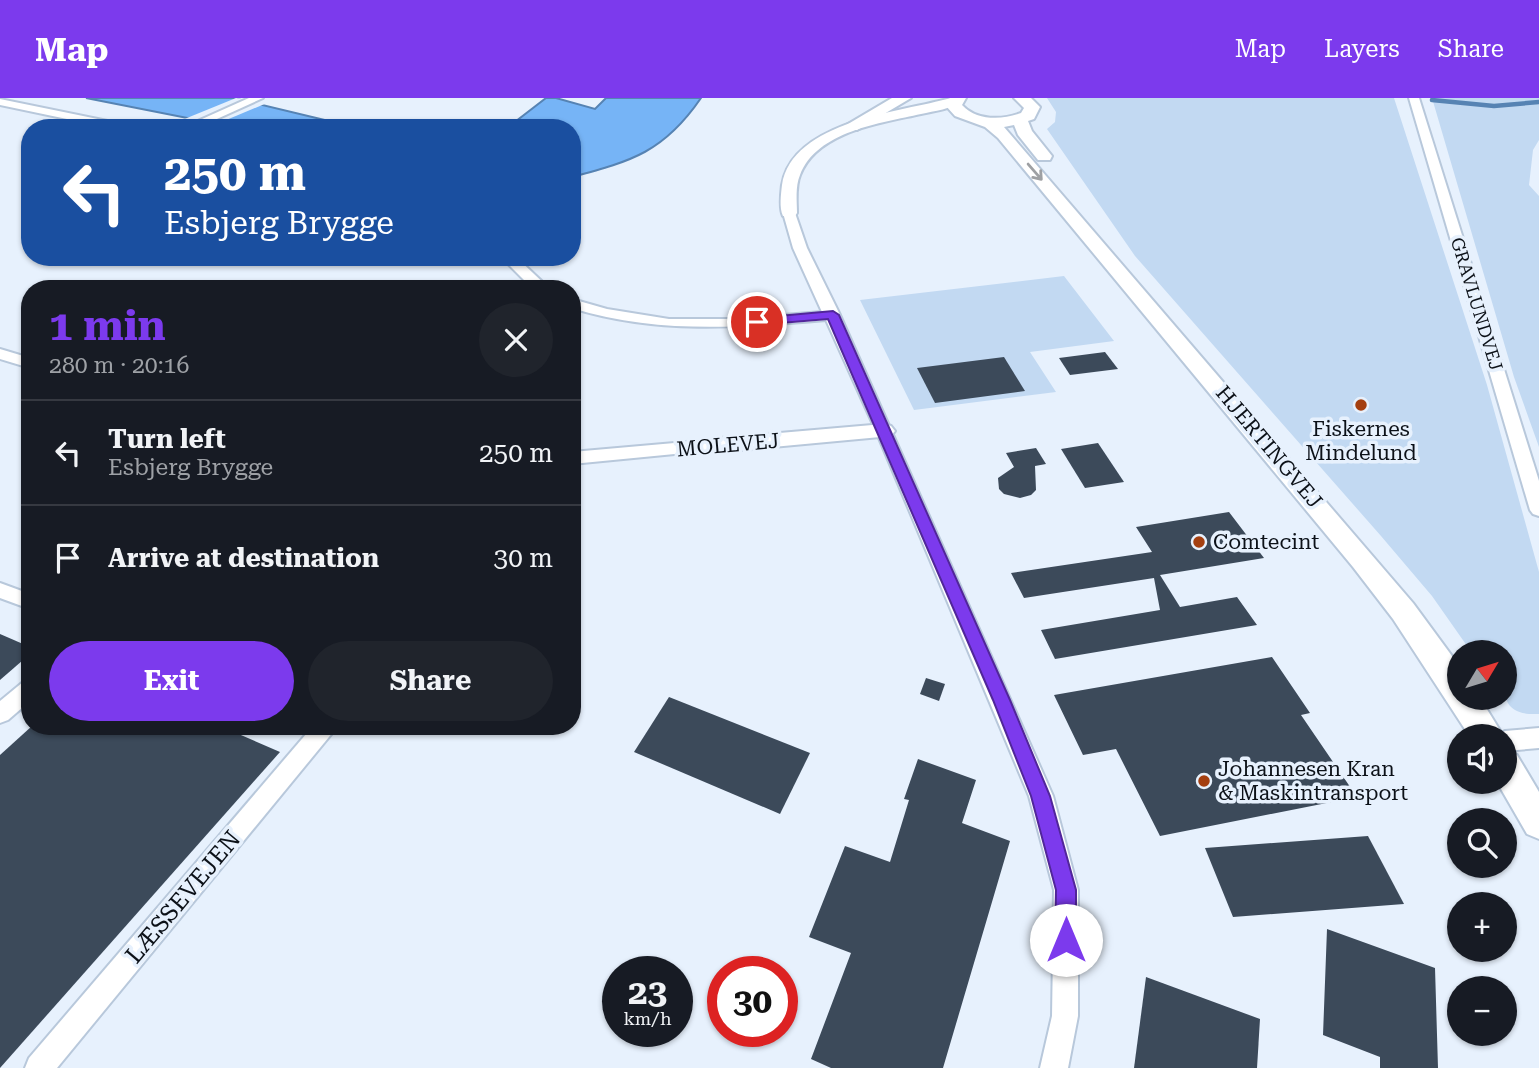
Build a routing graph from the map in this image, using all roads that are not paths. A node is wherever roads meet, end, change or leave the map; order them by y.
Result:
1 (258, 98) edge
2 (903, 98) edge
3 (1022, 98) edge
4 (1414, 98) edge
5 (956, 99) edge
6 (0, 102) edge
7 (901, 116) junction
8 (964, 116) junction
9 (83, 119) edge
10 (208, 119) edge
11 (1020, 120) junction
12 (989, 122) junction
13 (851, 127) junction
14 (789, 213) joint
15 (1095, 242) junction
16 (517, 266) edge
17 (530, 280) edge
18 (581, 306) edge
19 (833, 315) junction
20 (0, 354) edge
21 (21, 360) edge
22 (884, 431) junction
23 (720, 445) joint
24 (581, 457) edge
25 (1539, 510) edge
26 (0, 590) edge
27 (21, 599) edge
28 (1447, 674) edge
29 (21, 696) edge
30 (0, 715) edge
31 (319, 735) edge
32 (1539, 738) edge
33 (1517, 740) edge
34 (1517, 785) edge
35 (1539, 823) edge
36 (39, 1068) edge
37 (1054, 1068) edge

1 - 10 street
2 - 13 main road
3 - 11 main road
4 - 25 street, GRAVLUNDVEJ
5 - 7 street
5 - 8 main road
6 - 9 street
7 - 8 street
7 - 13 street
8 - 12 main road
11 - 12 main road
11 - 15 main road, HJERTINGVEJ
12 -> 15 main road, HJERTINGVEJ
13 - 14 street
14 - 19 street
15 - 28 main road, HJERTINGVEJ
16 - 17 street
18 - 19 street
19 - 22 street
20 - 21 street
22 - 23 street, MOLEVEJ
22 - 37 street
23 - 24 street, MOLEVEJ
26 - 27 street
29 - 30 street
31 - 36 street, LÆSSEVEJEN
32 - 33 street
34 - 35 main road

